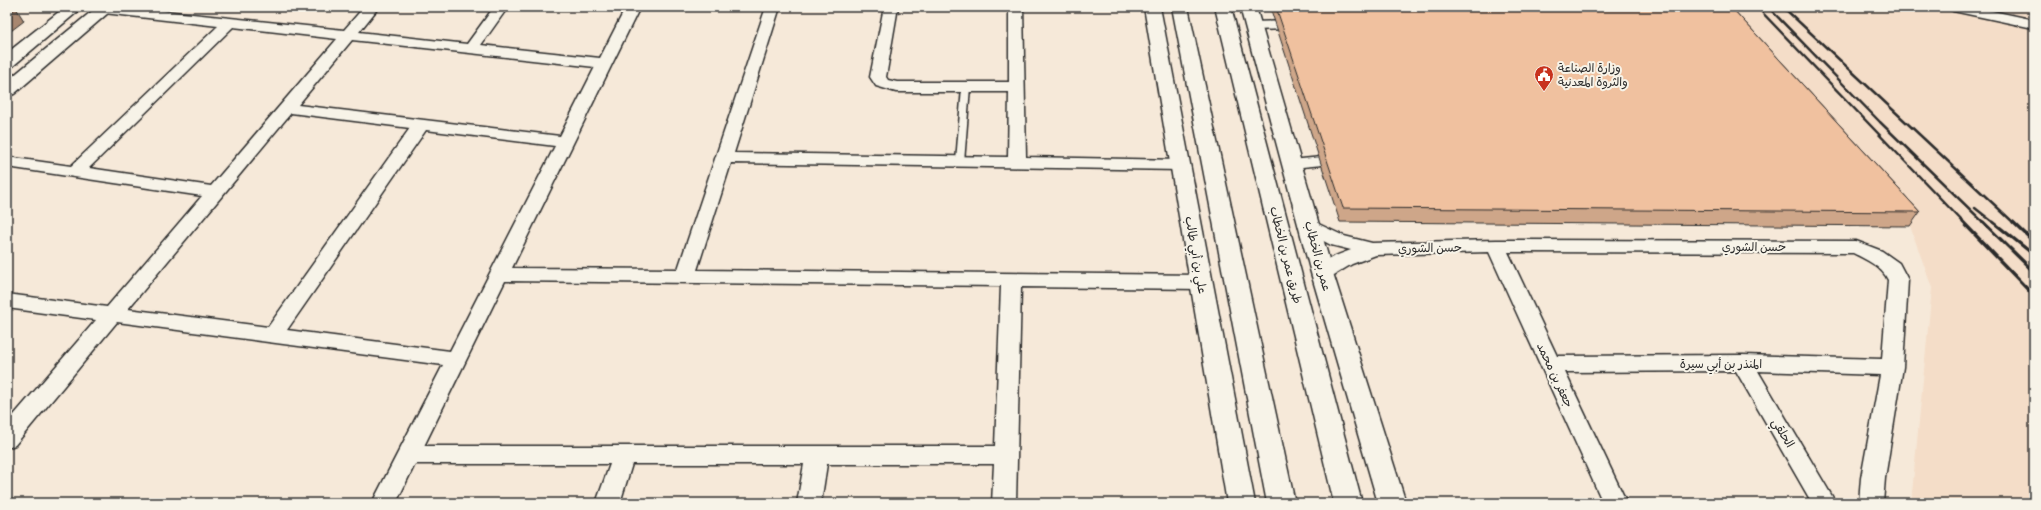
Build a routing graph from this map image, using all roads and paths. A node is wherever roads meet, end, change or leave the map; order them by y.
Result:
1 (74, 7) edge
2 (372, 7) edge
3 (501, 7) edge
4 (633, 7) edge
5 (773, 7) edge
6 (891, 7) edge
7 (1016, 7) edge
8 (1152, 7) edge
9 (1180, 7) edge
10 (1223, 7) edge
11 (1954, 7) edge
12 (105, 8) edge
13 (1250, 16) edge
14 (228, 22) junction
15 (2034, 24) edge
16 (1295, 25) edge
17 (347, 36) junction
18 (471, 49) junction
19 (7, 62) edge
20 (605, 63) junction
21 (966, 87) junction
22 (1016, 87) junction
23 (7, 90) edge
24 (286, 108) junction
25 (421, 125) junction
26 (565, 142) junction
27 (724, 158) junction
28 (1341, 160) edge
29 (7, 162) edge
30 (960, 162) junction
31 (1017, 163) junction
32 (1292, 164) junction
33 (1180, 166) junction
34 (75, 172) junction
35 (215, 192) junction
36 (1310, 226) junction
37 (1496, 246) junction
38 (1372, 249) junction
39 (1322, 273) junction
40 (498, 274) junction
41 (685, 276) junction
42 (1011, 280) junction
43 (1201, 282) junction
44 (7, 301) edge
45 (111, 314) junction
46 (273, 335) junction
47 (456, 359) junction
48 (1742, 363) junction
49 (1550, 364) junction
50 (1892, 367) junction
51 (7, 439) edge
52 (408, 455) junction
53 (624, 455) junction
54 (817, 455) junction
55 (1005, 455) junction
56 (384, 503) edge
57 (608, 503) edge
58 (809, 503) edge
59 (1004, 503) edge
60 (1241, 503) edge
61 (1281, 503) edge
62 (1348, 503) edge
63 (1392, 503) edge
64 (1615, 503) edge
65 (1824, 503) edge
66 (1871, 503) edge

1 - 19 street
2 - 17 street
3 - 18 street
4 - 20 street
5 - 27 street
6 - 21 street
7 - 22 street
8 - 33 street, علي بن أبي طالب
9 - 61 street
10 - 62 street, طريق عمر بن الخطاب
11 - 15 lane
12 - 14 street
12 - 23 street
13 - 16 lane
13 - 32 street, عمر بن الخطاب
14 - 17 street
14 - 34 street
17 - 18 street
17 - 24 street
18 - 20 street
20 - 26 street
21 - 22 street
21 - 30 lane
22 - 31 street
24 - 25 street
24 - 35 street
25 - 26 street
25 - 46 street
26 - 40 street
27 - 30 street
27 - 41 street
28 - 32 lane
29 - 34 street
30 - 31 street
31 - 33 street
32 - 36 street, عمر بن الخطاب
33 - 43 street, علي بن أبي طالب
34 - 35 street
35 - 45 street
36 - 38 street, حسن الشوري
36 - 39 street, عمر بن الخطاب
37 - 38 street, حسن الشوري
37 - 49 street, جعفر بن محمد
37 - 50 street, حسن الشوري
38 - 39 street, حسن الشوري
39 - 63 street, عمر بن الخطاب
40 - 41 street
40 - 47 street
41 - 42 street
42 - 43 street
42 - 55 street
43 - 60 street, علي بن أبي طالب
44 - 45 street
45 - 46 street
45 - 51 street
46 - 47 street
47 - 52 street
48 - 49 street, المنذر بن أبي سيرة
48 - 50 street, المنذر بن أبي سيرة
48 - 65 street, الحلقي
49 - 64 street, جعفر بن محمد
50 - 66 street, حسن الشوري
52 - 53 street
52 - 56 street
53 - 54 street
53 - 57 street
54 - 55 street
54 - 58 street
55 - 59 street

